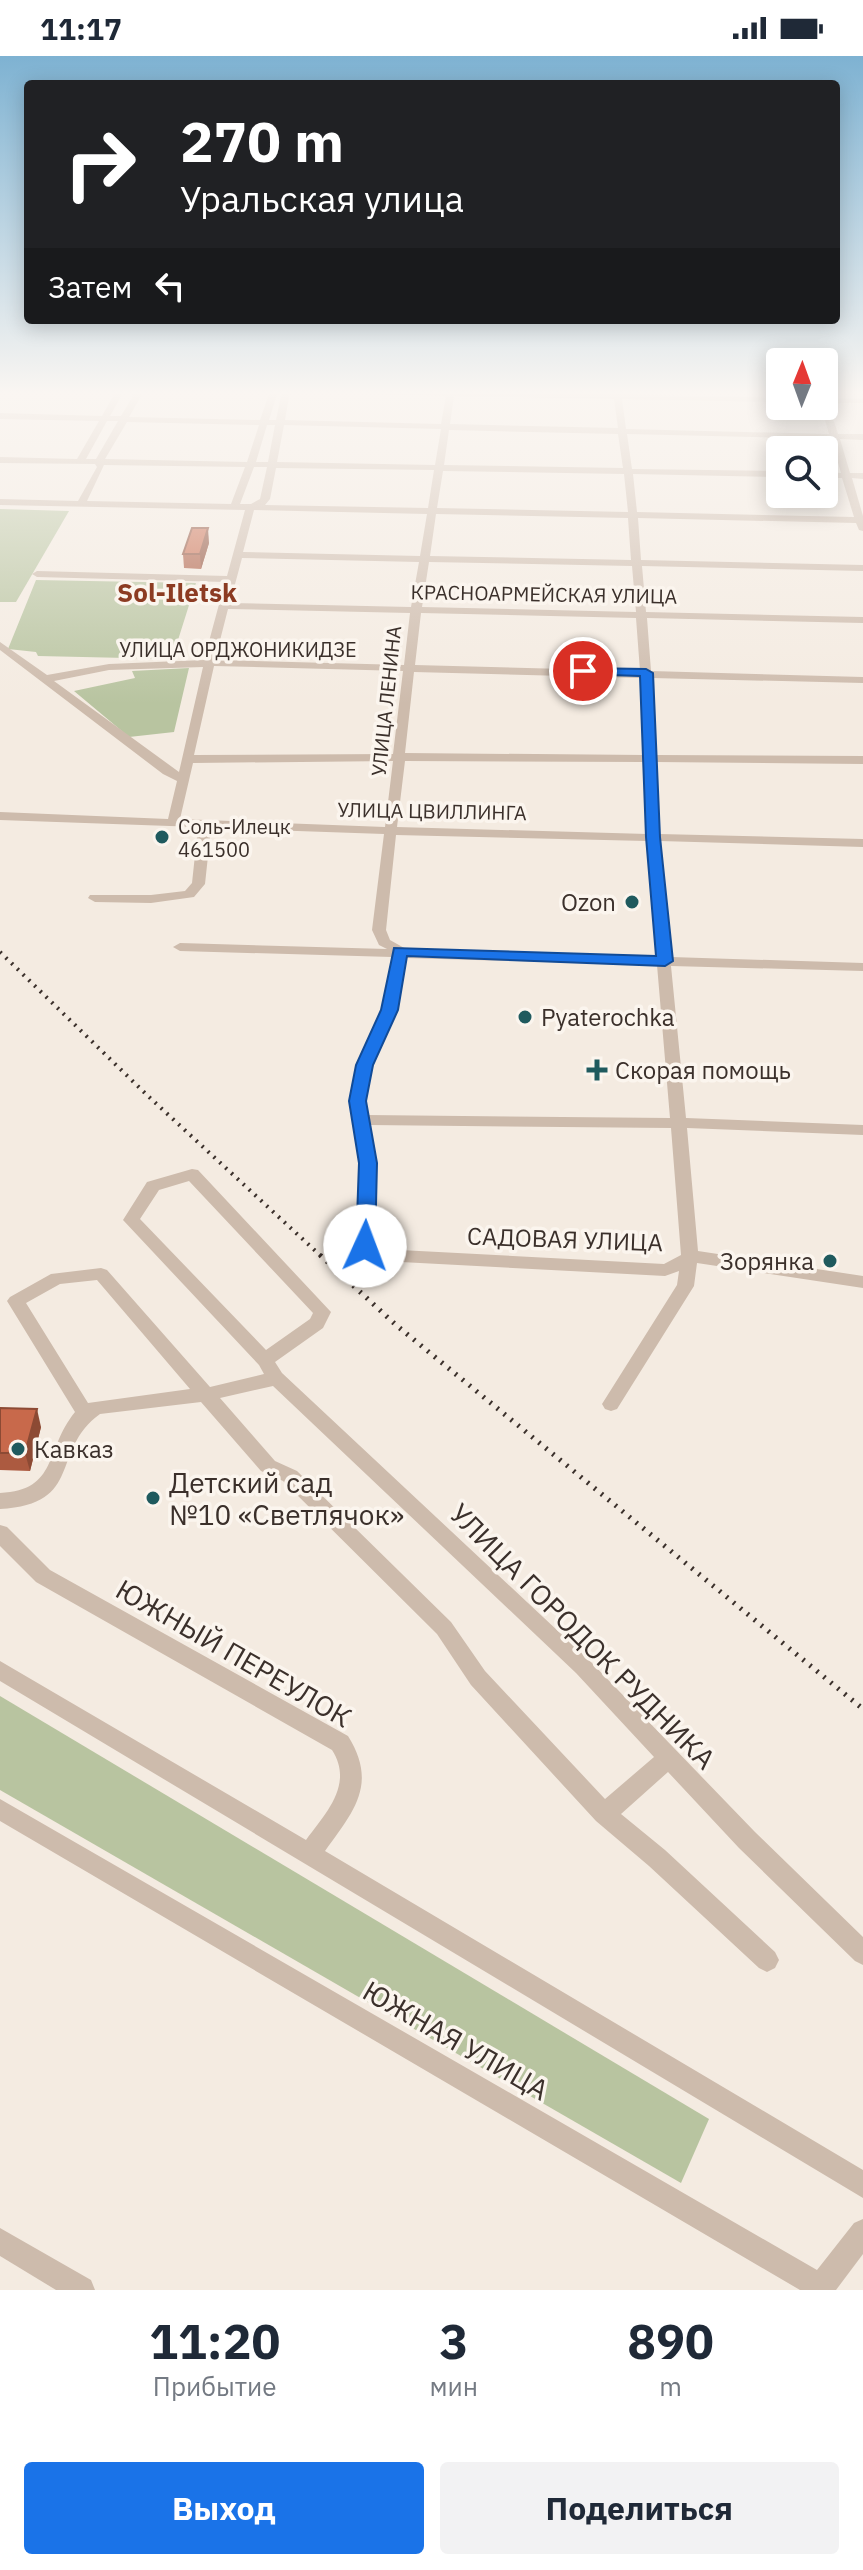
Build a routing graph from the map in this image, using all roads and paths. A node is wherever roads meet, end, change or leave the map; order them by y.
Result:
1 (86, 495) edge
2 (239, 495) edge
3 (266, 495) edge
4 (434, 495) edge
5 (631, 495) edge
6 (854, 495) edge
7 (0, 502) edge
8 (81, 504) junction
9 (234, 507) junction
10 (250, 508) junction
11 (431, 511) junction
12 (633, 515) junction
13 (862, 523) edge
14 (238, 555) junction
15 (425, 559) junction
16 (637, 561) junction
17 (863, 568) edge
18 (37, 574) dead end
19 (231, 579) junction
20 (224, 606) junction
21 (416, 610) junction
22 (641, 614) junction
23 (863, 620) edge
24 (0, 645) edge
25 (209, 663) junction
26 (409, 667) junction
27 (646, 673) junction
28 (46, 679) junction
29 (863, 680) edge
30 (400, 757) junction
31 (187, 759) junction
32 (651, 760) junction
33 (863, 760) edge
34 (183, 779) junction
35 (0, 816) edge
36 (173, 824) junction
37 (205, 825) junction
38 (393, 831) junction
39 (653, 837) junction
40 (863, 843) edge
41 (95, 898) dead end
42 (180, 947) dead end
43 (400, 951) junction
44 (665, 961) junction
45 (863, 967) edge
46 (359, 1120) junction
47 (677, 1123) junction
48 (863, 1130) edge
49 (690, 1256) junction
50 (863, 1282) edge
51 (265, 1360) junction
52 (276, 1378) junction
53 (208, 1394) junction
54 (611, 1404) dead end
55 (84, 1412) junction
56 (0, 1501) edge
57 (0, 1533) edge
58 (0, 1670) edge
59 (669, 1758) junction
60 (0, 1809) edge
61 (604, 1814) junction
62 (310, 1853) junction
63 (863, 1953) edge
64 (767, 1960) dead end
65 (863, 2185) edge
66 (863, 2232) edge
67 (0, 2241) edge
68 (81, 2290) edge

1 - 8 street
2 - 9 street
3 - 10 street
4 - 11 street, УЛИЦА ЛЕНИНА
5 - 12 street
6 - 13 street
7 - 8 street
8 - 9 street
9 - 10 street
10 - 11 street
10 - 14 street
11 - 12 street
11 - 15 street, УЛИЦА ЛЕНИНА
12 - 13 street
12 - 16 street
14 - 15 street
14 - 19 street
15 - 16 street
15 - 21 street, УЛИЦА ЛЕНИНА
16 - 17 street
16 - 22 street
18 - 19 street
19 - 20 street
20 - 21 street, КРАСНОАРМЕЙСКАЯ УЛИЦА
20 - 25 street
21 - 22 street, КРАСНОАРМЕЙСКАЯ УЛИЦА
21 - 26 street, УЛИЦА ЛЕНИНА
22 - 23 street, КРАСНОАРМЕЙСКАЯ УЛИЦА
22 - 27 street
24 - 28 street
25 - 26 street, УЛИЦА ОРДЖОНИКИДЗЕ
25 - 28 street, УЛИЦА ОРДЖОНИКИДЗЕ
25 - 31 street
26 - 27 street, УЛИЦА ОРДЖОНИКИДЗЕ
26 - 30 street, УЛИЦА ЛЕНИНА
27 - 29 street, УЛИЦА ОРДЖОНИКИДЗЕ
27 - 32 street
28 - 34 street
30 - 31 street
30 - 32 street
30 - 38 street, УЛИЦА ЛЕНИНА
31 - 34 street
32 - 33 street
32 - 39 street
34 - 36 street
35 - 36 street, УЛИЦА ЦВИЛЛИНГА
36 - 37 street, УЛИЦА ЦВИЛЛИНГА
37 - 38 street, УЛИЦА ЦВИЛЛИНГА
37 - 41 street
38 - 39 street, УЛИЦА ЦВИЛЛИНГА
38 - 43 street, УЛИЦА ЛЕНИНА
39 - 40 street, УЛИЦА ЦВИЛЛИНГА
39 - 44 street
42 - 43 street
43 - 44 street
43 - 46 street
44 - 45 street
44 - 47 street
46 - 47 street
46 - 49 street, САДОВАЯ УЛИЦА
47 - 48 street
47 - 49 street
49 - 50 street, САДОВАЯ УЛИЦА
49 - 54 street
51 - 51 street, УЛИЦА ГОРОДОК РУДНИКА
51 - 52 street, УЛИЦА ГОРОДОК РУДНИКА
52 - 53 street
52 - 59 street, УЛИЦА ГОРОДОК РУДНИКА
53 - 55 street
53 - 55 street
53 - 61 street
55 - 56 street
57 - 62 street, ЮЖНЫЙ ПЕРЕУЛОК
58 - 62 street
59 - 61 street
59 - 63 street, УЛИЦА ГОРОДОК РУДНИКА
60 - 66 street, ЮЖНАЯ УЛИЦА
61 - 64 street
62 - 65 street
67 - 68 street

